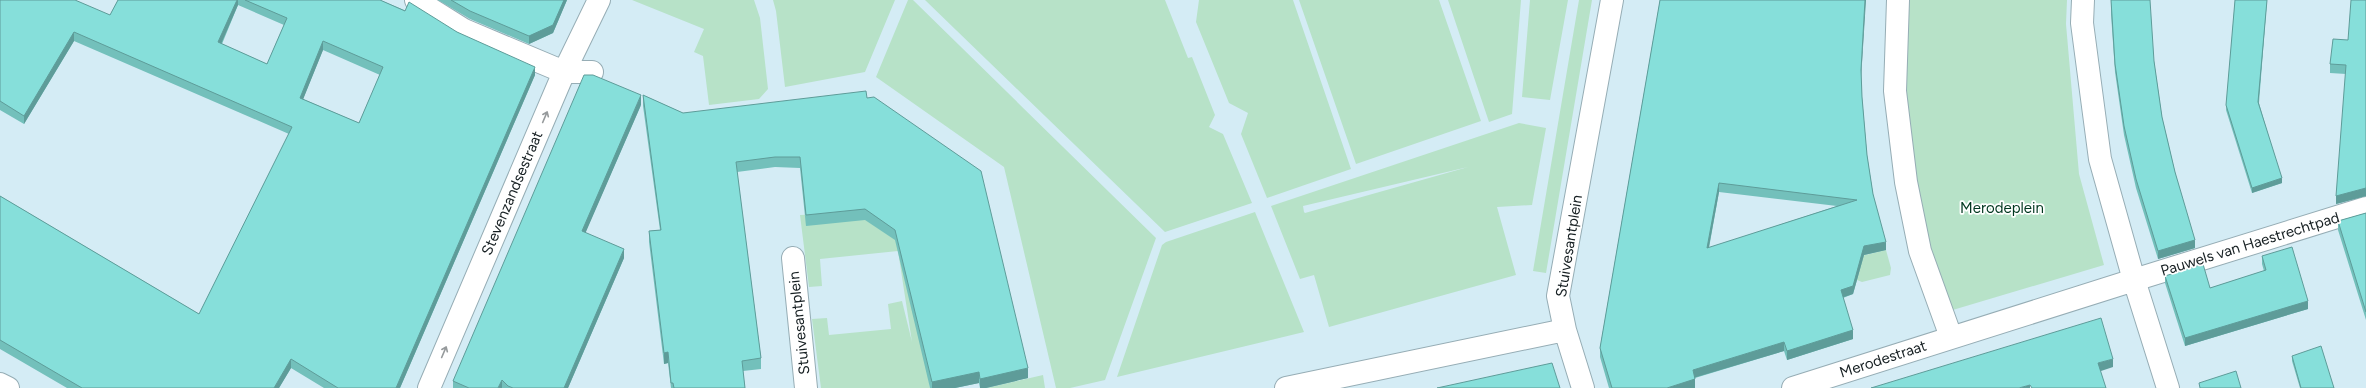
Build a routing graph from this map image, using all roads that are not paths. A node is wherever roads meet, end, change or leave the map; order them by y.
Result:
1 (416, 0) edge
2 (598, 0) edge
3 (1612, 0) edge
4 (1898, 0) edge
5 (2083, 0) edge
6 (564, 72) junction
7 (592, 72) dead end
8 (2366, 208) edge
9 (793, 258) dead end
10 (2134, 280) junction
11 (1565, 330) junction
12 (1951, 338) junction
13 (0, 384) edge
14 (8, 388) edge
15 (429, 388) edge
16 (806, 388) edge
17 (1286, 388) edge
18 (1583, 388) edge
19 (1793, 388) edge
20 (2168, 388) edge

1 - 6 street
2 - 6 street, Stevenzandsestraat
3 - 11 street, Stuivesantplein
4 - 12 street
5 - 10 street
6 - 7 street
15 -> 6 street, Stevenzandsestraat
8 - 10 street, Pauwels van Haestrechtpad
9 - 16 street, Stuivesantplein
10 - 12 street
10 - 20 street
11 - 17 street
11 - 18 street, Stuivesantplein
12 - 19 street, Merodestraat
13 - 14 street

